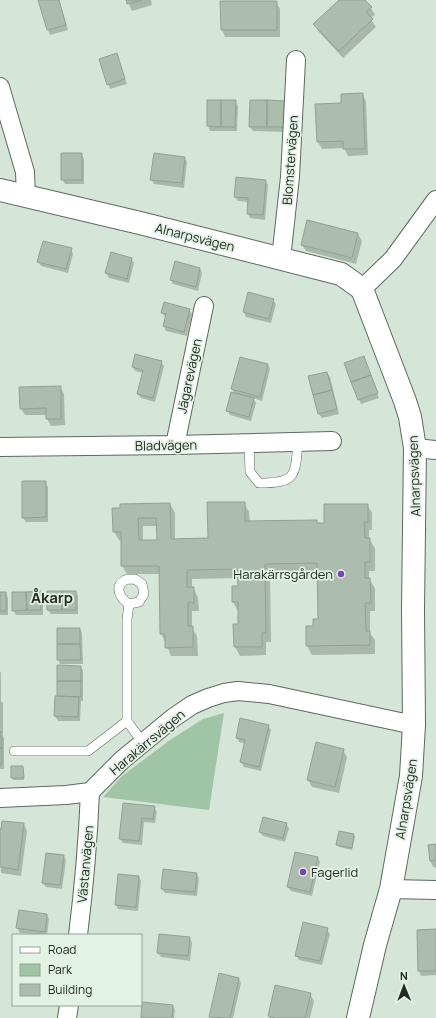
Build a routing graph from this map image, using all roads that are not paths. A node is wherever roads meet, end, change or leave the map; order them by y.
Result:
1 (296, 60) dead end
2 (0, 87) edge
3 (0, 190) edge
4 (26, 197) junction
5 (436, 200) edge
6 (281, 260) junction
7 (362, 289) junction
8 (204, 306) dead end
9 (332, 441) dead end
10 (298, 442) junction
11 (249, 443) junction
12 (174, 445) junction
13 (0, 447) edge
14 (426, 449) edge
15 (129, 604) dead end
16 (127, 721) junction
17 (414, 725) junction
18 (143, 743) junction
19 (14, 751) dead end
20 (90, 792) junction
21 (0, 798) edge
22 (391, 889) junction
23 (436, 890) edge
24 (78, 934) edge
25 (69, 1006) edge
26 (68, 1018) edge
27 (358, 1018) edge

1 - 6 street, Blomstervägen
2 - 4 street
3 - 4 street, Alnarpsvägen
4 - 6 street, Alnarpsvägen
5 - 7 street
6 - 7 street, Alnarpsvägen
7 - 14 street, Alnarpsvägen
8 - 12 street, Jägarevägen
9 - 10 street, Bladvägen
10 - 11 street, Bladvägen
10 - 11 lane
11 - 12 street, Bladvägen
12 - 13 street, Bladvägen
14 - 17 street, Alnarpsvägen
15 - 16 lane
16 - 18 lane
16 - 19 lane
17 - 18 street, Harakärrsvägen
17 - 22 street, Alnarpsvägen
18 - 20 street, Harakärrsvägen
20 - 21 street
20 - 24 street, Västanvägen
22 - 23 street
22 - 27 street, Alnarpsvägen
25 - 26 street

